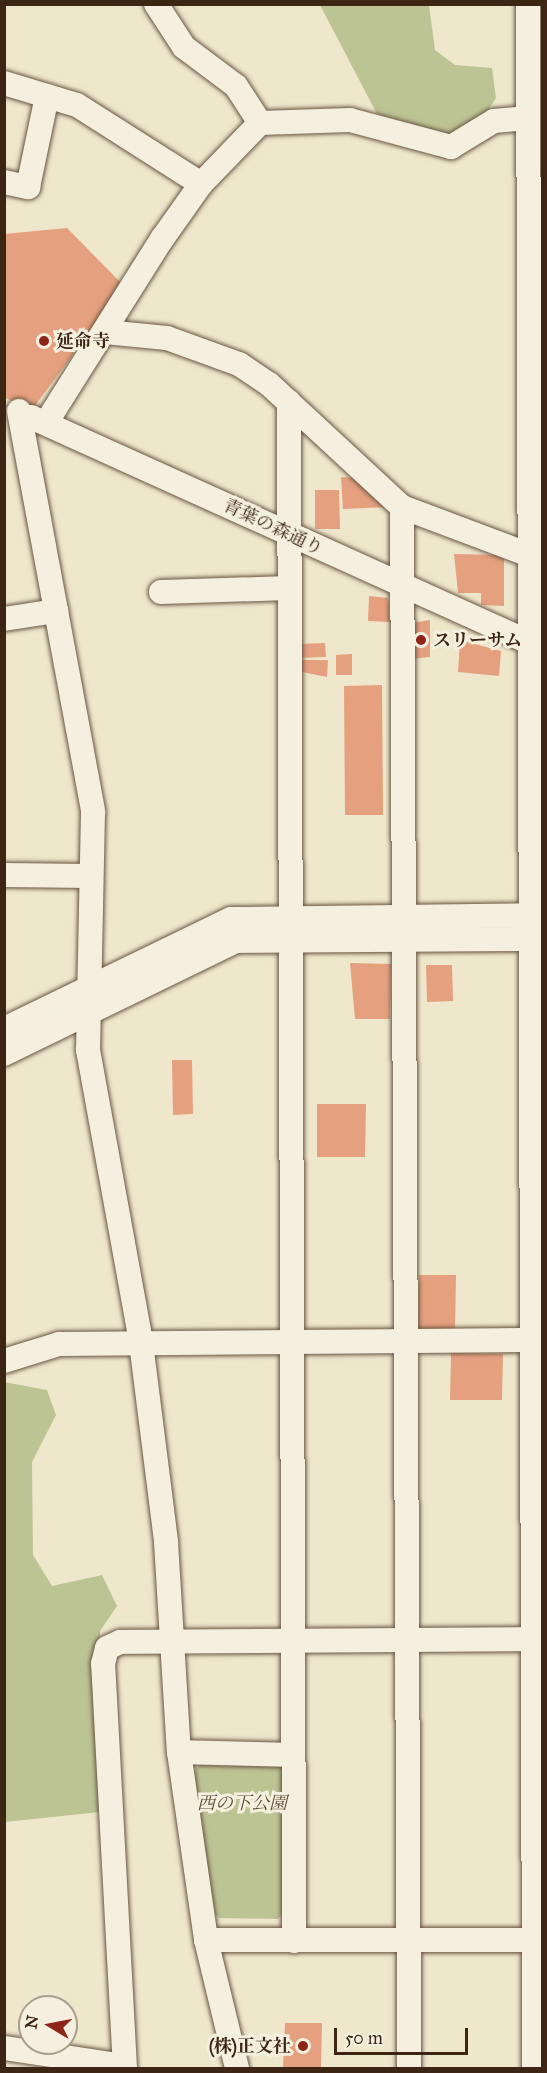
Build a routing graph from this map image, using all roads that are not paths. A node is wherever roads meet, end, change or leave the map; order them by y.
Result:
1 (156, 4) edge
2 (528, 4) edge
3 (4, 83) edge
4 (47, 96) junction
5 (528, 118) junction
6 (260, 123) junction
7 (4, 182) edge
8 (201, 184) junction
9 (105, 332) junction
10 (289, 402) junction
11 (12, 408) edge
12 (46, 423) junction
13 (402, 507) junction
14 (290, 534) junction
15 (534, 566) edge
16 (402, 586) junction
17 (290, 588) junction
18 (161, 592) dead end
19 (56, 611) junction
20 (4, 618) edge
21 (537, 646) edge
22 (4, 874) edge
23 (92, 876) junction
24 (538, 927) edge
25 (404, 929) junction
26 (291, 930) junction
27 (89, 988) junction
28 (89, 1013) junction
29 (4, 1029) edge
30 (4, 1054) edge
31 (537, 1340) edge
32 (406, 1342) junction
33 (141, 1343) junction
34 (292, 1343) junction
35 (4, 1361) edge
36 (538, 1639) edge
37 (407, 1640) junction
38 (172, 1641) junction
39 (292, 1641) junction
40 (179, 1752) junction
41 (293, 1755) junction
42 (206, 1940) junction
43 (409, 1940) junction
44 (538, 1940) edge
45 (294, 1941) junction
46 (4, 2048) edge
47 (124, 2067) edge
48 (237, 2068) edge
49 (409, 2068) edge
50 (534, 2068) edge

1 - 6 street
2 - 5 street
3 - 4 street
4 - 7 street
4 - 8 street
5 - 6 street
5 - 15 street
6 - 8 street
8 - 9 street
9 - 10 street
9 - 12 street
10 - 13 street
10 - 14 street
11 - 12 street, 青葉の森通り
11 - 19 street
12 - 14 street, 青葉の森通り
13 - 15 street
13 - 16 street
14 - 16 street, 青葉の森通り
14 - 17 street
15 - 21 street
16 - 21 street, 青葉の森通り
16 - 25 street
17 - 18 street
17 - 26 street
19 - 20 street
19 - 23 street
21 - 24 street
22 - 23 street
23 - 27 street
24 - 25 street
24 - 31 street
25 - 26 street
25 - 32 street
26 - 27 street
26 - 28 street
26 - 34 street
27 - 28 street
27 - 29 street
28 - 30 street
28 - 33 street
31 - 32 street
31 - 36 street
32 - 34 street
32 - 37 street
33 - 34 street
33 - 35 street
33 - 38 street
34 - 39 street
36 - 37 street
36 - 44 street
37 - 39 street
37 - 43 street
38 - 39 street
38 - 40 street
38 - 47 street
39 - 41 street
40 - 41 street
40 - 42 street
41 - 45 street
42 - 45 street
42 - 48 street
43 - 44 street
43 - 45 street
43 - 49 street
44 - 50 street
46 - 47 street

